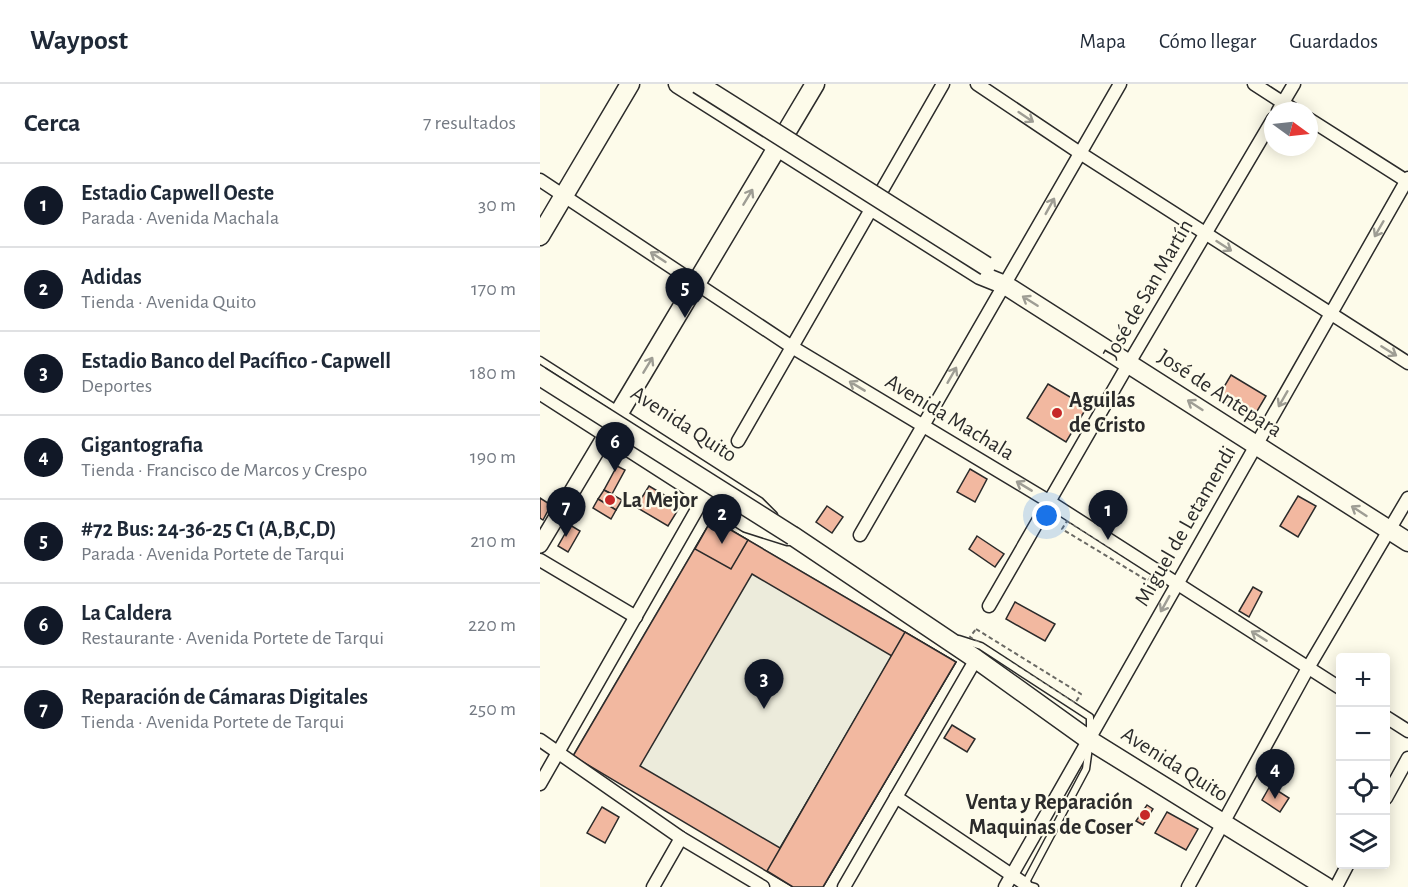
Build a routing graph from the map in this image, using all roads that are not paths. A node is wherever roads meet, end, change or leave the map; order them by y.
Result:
1 (630, 84) edge
2 (678, 84) edge
3 (698, 84) edge
4 (815, 84) edge
5 (943, 84) edge
6 (977, 84) edge
7 (1120, 84) edge
8 (1254, 84) edge
9 (1294, 84) edge
10 (1274, 102) edge
11 (1283, 102) edge
12 (1318, 125) edge
13 (1264, 134) edge
14 (778, 148) junction
15 (1080, 153) junction
16 (540, 180) edge
17 (1407, 180) edge
18 (564, 195) junction
19 (873, 207) junction
20 (1205, 234) junction
21 (540, 236) edge
22 (697, 283) junction
23 (1005, 285) junction
24 (1331, 315) junction
25 (792, 347) junction
26 (540, 360) edge
27 (1129, 363) junction
28 (1408, 363) edge
29 (540, 376) edge
30 (540, 390) edge
31 (620, 411) junction
32 (923, 425) junction
33 (607, 433) junction
34 (738, 441) dead end
35 (1256, 445) junction
36 (704, 497) junction
37 (1408, 498) edge
38 (1050, 502) junction
39 (1390, 531) junction
40 (860, 535) dead end
41 (794, 537) junction
42 (1408, 542) edge
43 (540, 545) edge
44 (540, 560) edge
45 (1176, 584) junction
46 (989, 606) dead end
47 (636, 617) junction
48 (932, 629) junction
49 (976, 659) junction
50 (1308, 668) junction
51 (1336, 685) edge
52 (1390, 720) edge
53 (1408, 731) edge
54 (540, 740) edge
55 (1089, 740) junction
56 (558, 752) junction
57 (1408, 758) edge
58 (540, 784) edge
59 (1390, 791) edge
60 (896, 797) junction
61 (1222, 822) junction
62 (681, 838) junction
63 (1345, 869) edge
64 (1008, 881) edge
65 (1029, 886) edge
66 (653, 887) edge
67 (763, 887) edge
68 (844, 887) edge
69 (1188, 887) edge
70 (1326, 887) edge
71 (1336, 887) edge

1 - 18 main road
2 - 14 main road, José de Antepara
3 - 23 main road, José de Antepara, bridge
4 - 14 main road
5 - 19 street
6 -> 15 street
7 - 15 street
8 - 10 street
9 - 11 street
12 - 17 street
13 - 20 street, José de San Martín
14 - 19 main road, José de Antepara
22 -> 14 main road
15 - 20 street
23 -> 15 street
16 - 18 street, Avenida Machala
17 -> 24 street, Miguel de Letamendi
18 - 21 main road
22 -> 18 street, Avenida Machala
19 - 23 main road, José de Antepara
19 - 25 street
20 -> 24 street
20 - 27 street, José de San Martín
22 - 25 street, Avenida Machala
31 -> 22 main road
27 -> 23 main road, José de Antepara
32 -> 23 street
24 -> 28 street
24 -> 35 street, Miguel de Letamendi
32 -> 25 street, Avenida Machala
25 - 34 street
26 - 31 lane, Avenida Quito
35 -> 27 main road, José de Antepara
27 - 38 street, José de San Martín
29 - 41 main road, Avenida Quito, bridge
30 - 33 main road, Avenida Quito
31 - 33 main road
31 - 41 lane, Avenida Quito
38 -> 32 street, Avenida Machala
32 - 40 street
33 - 36 main road, Avenida Quito
33 - 43 street
39 -> 35 main road, José de Antepara
35 - 45 street, Miguel de Letamendi
36 - 41 main road, Avenida Quito
36 - 47 street
37 - 39 street
38 - 45 street, Avenida Machala
38 - 46 street, José de San Martín
39 - 42 main road, José de Antepara
39 - 50 street
41 - 48 main road, Avenida Quito
44 - 47 street
50 -> 45 street, Avenida Machala
45 -> 55 street, Miguel de Letamendi
47 - 56 street
48 - 49 main road, Avenida Quito
48 - 55 lane, Avenida Quito
49 - 55 main road, Avenida Quito
49 - 60 street
50 - 51 street, Avenida Machala
50 - 61 street
52 - 53 street
54 - 56 street
55 - 61 main road, Avenida Quito
55 - 64 street, Miguel de Letamendi
55 - 65 lane, Miguel de Letamendi
56 - 58 street
56 - 62 street
57 - 59 street
60 - 64 street
60 - 68 street
61 - 69 street
61 - 70 main road, Avenida Quito
62 - 66 street
62 - 67 street
63 - 71 street
64 - 65 street

